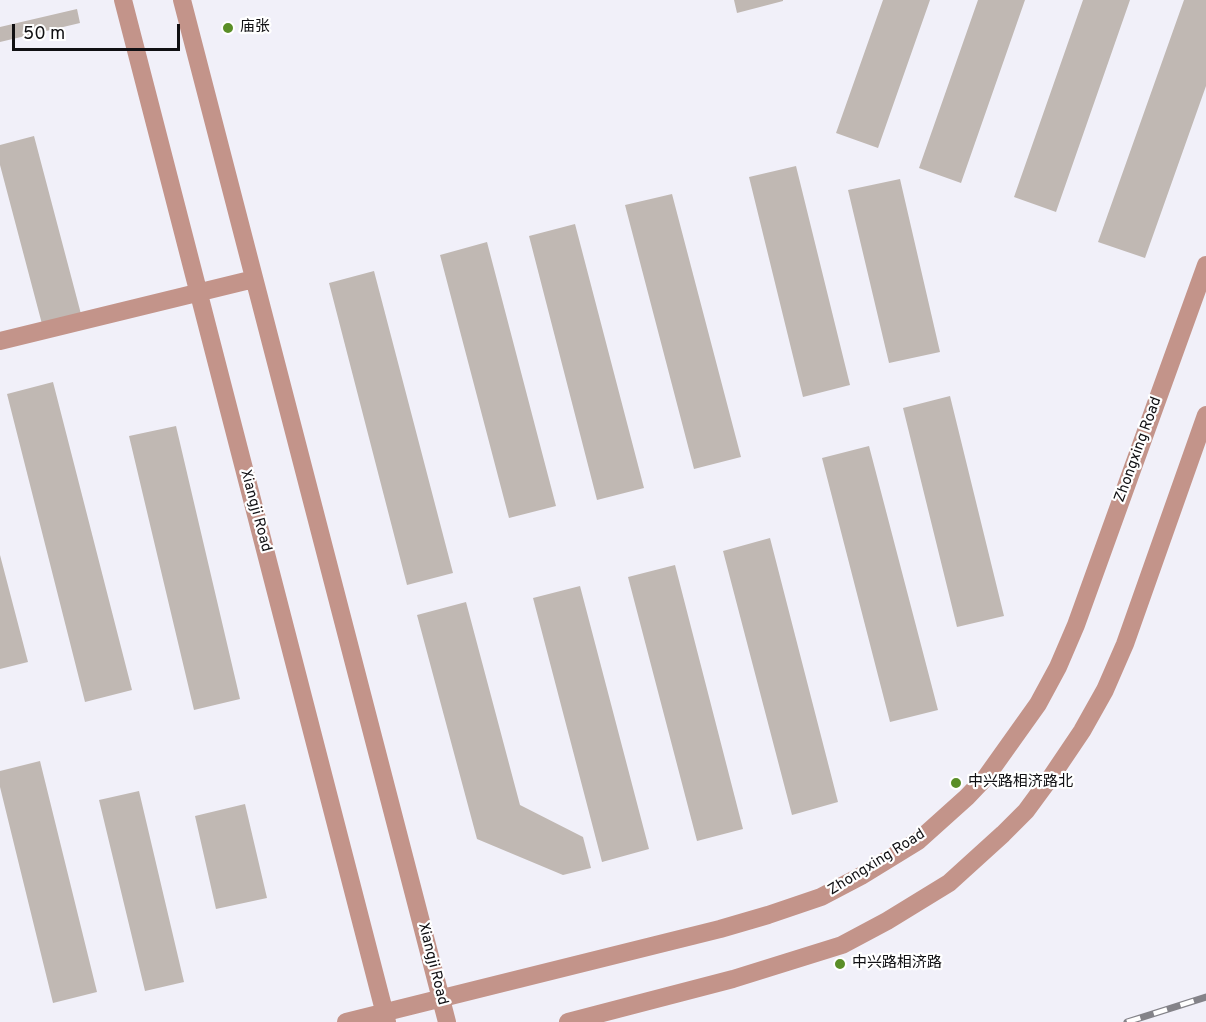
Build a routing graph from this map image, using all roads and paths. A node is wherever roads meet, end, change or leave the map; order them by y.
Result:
1 (123, 0) edge
2 (182, 0) edge
3 (1206, 265) edge
4 (254, 279) junction
5 (198, 292) junction
6 (0, 341) edge
7 (1206, 415) edge
8 (441, 998) junction
9 (386, 1017) edge
10 (346, 1022) edge
11 (447, 1022) edge
12 (568, 1022) edge

1 - 5 street, Xiangji Road
2 - 4 street, Xiangji Road
3 - 8 street, Zhongxing Road
4 - 5 street
4 - 8 street, Xiangji Road
5 - 6 street
5 - 9 street, Xiangji Road
7 - 12 street
8 - 9 street, Zhongxing Road
8 - 11 street, Xiangji Road
9 - 10 street, Zhongxing Road

